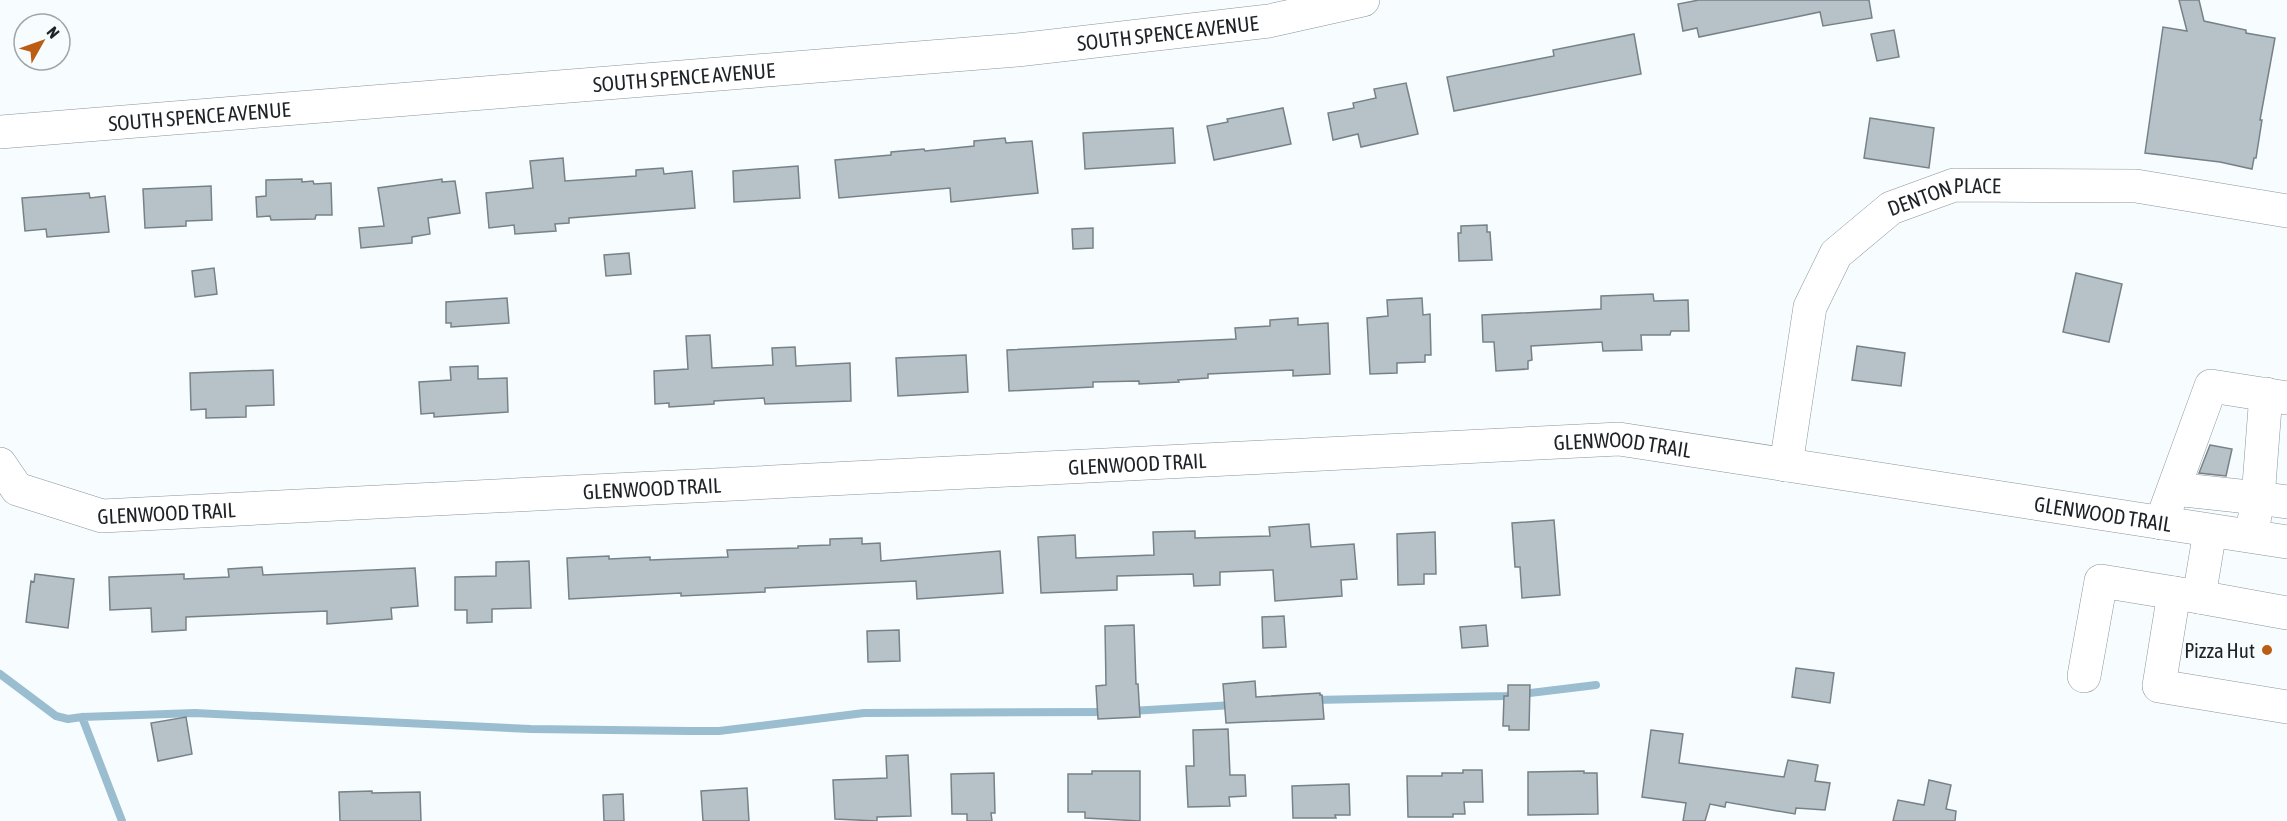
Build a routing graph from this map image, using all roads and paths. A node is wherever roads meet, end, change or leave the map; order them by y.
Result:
1 (1363, 0) edge
2 (0, 132) edge
3 (2287, 211) edge
4 (2276, 396) edge
5 (2275, 444) edge
6 (0, 464) edge
7 (1786, 465) junction
8 (2174, 489) junction
9 (2272, 500) edge
10 (2161, 523) junction
11 (2210, 531) junction
12 (2252, 537) junction
13 (2287, 542) edge
14 (2186, 595) junction
15 (2287, 613) edge
16 (2169, 626) junction
17 (2084, 676) dead end
18 (2287, 693) edge
19 (2287, 706) edge

1 - 2 street, SOUTH SPENCE AVENUE
3 - 7 street, DENTON PLACE
4 - 5 street
4 - 8 street
5 - 9 street
6 - 7 street, GLENWOOD TRAIL
7 - 10 street, GLENWOOD TRAIL
8 - 9 street
8 - 10 street
9 - 12 street
10 - 11 street, GLENWOOD TRAIL
11 - 12 street, GLENWOOD TRAIL
11 - 14 street
12 - 13 street, GLENWOOD TRAIL
14 - 15 street
14 - 16 street
14 - 17 street
16 - 18 street
16 - 19 street

